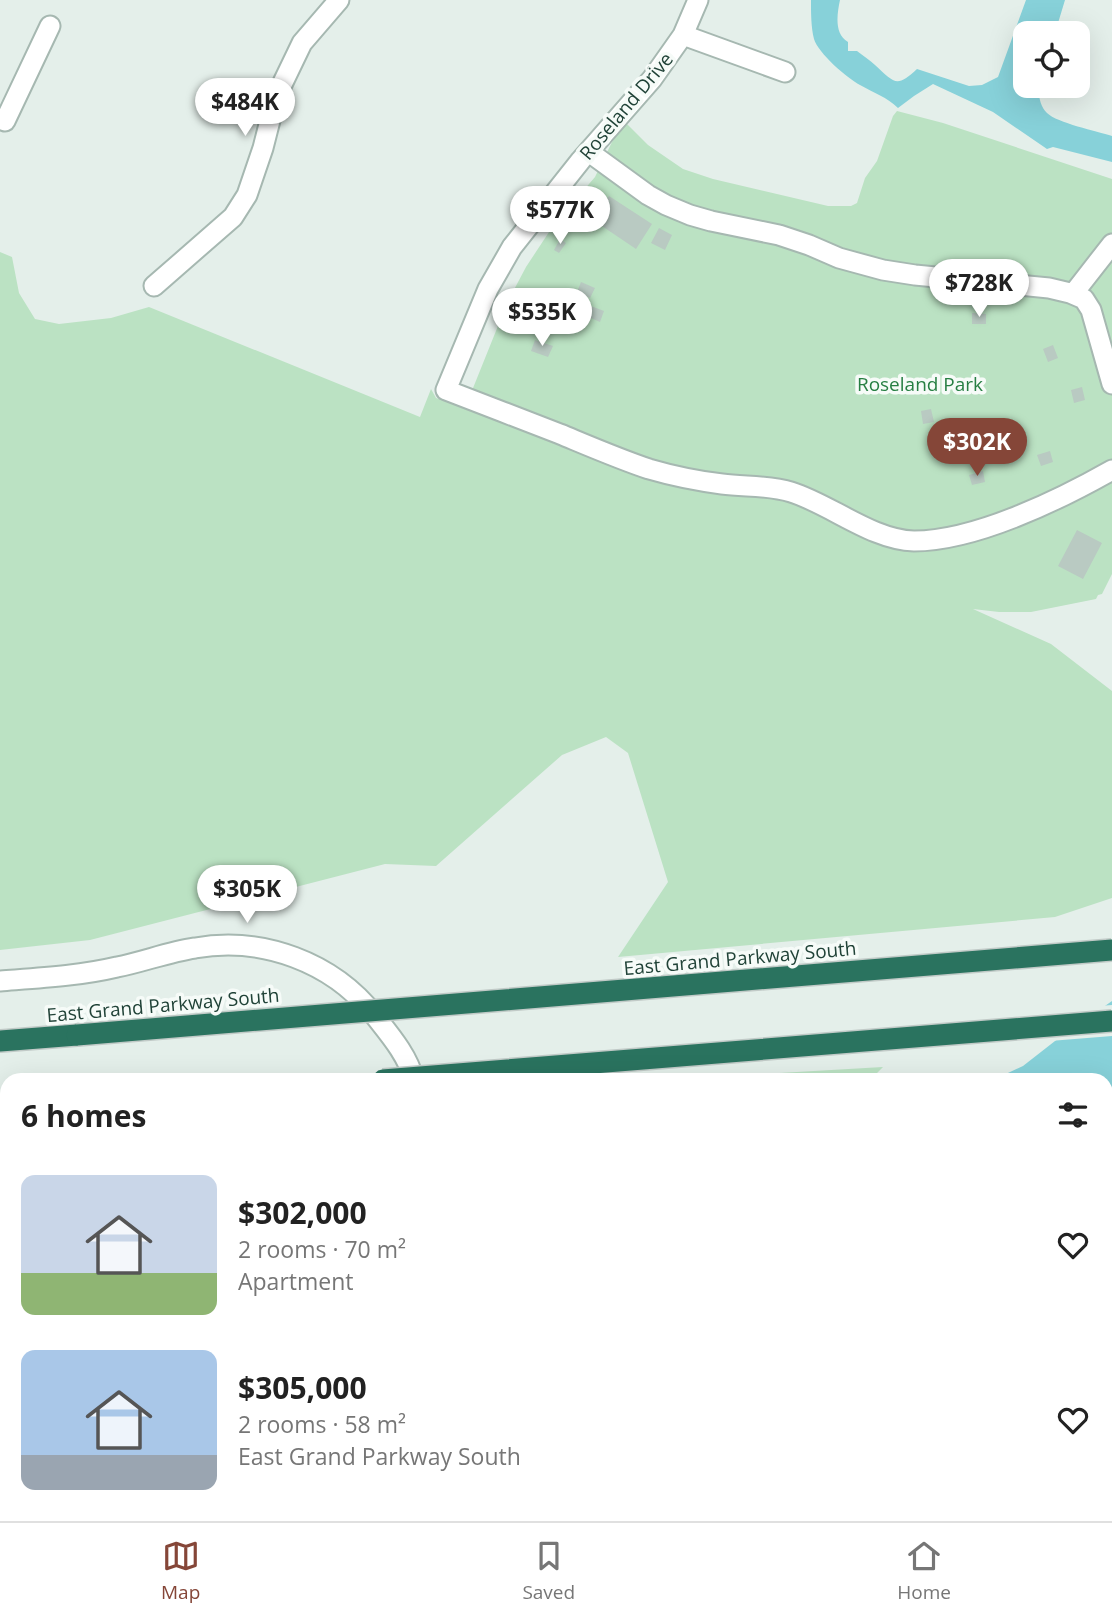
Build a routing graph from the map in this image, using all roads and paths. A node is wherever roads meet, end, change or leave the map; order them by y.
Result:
1 (339, 0) edge
2 (698, 0) edge
3 (50, 26) dead end
4 (683, 35) junction
5 (785, 72) dead end
6 (2, 120) edge
7 (589, 152) junction
8 (1112, 244) edge
9 (154, 286) dead end
10 (1073, 294) junction
11 (1112, 384) edge
12 (1112, 470) edge
13 (1112, 950) edge
14 (0, 981) edge
15 (1112, 1021) edge
16 (0, 1039) edge
17 (413, 1073) edge
18 (469, 1073) edge

1 - 9 street
2 - 4 street, Roseland Drive
3 - 6 street
4 - 5 street
4 - 7 street, Roseland Drive
7 - 10 street
7 - 12 street, Roseland Drive
8 - 10 street
10 - 11 street
13 - 16 highway, East Grand Parkway South, bridge
14 - 17 street, East Grand Parkway South
15 - 18 highway, bridge

